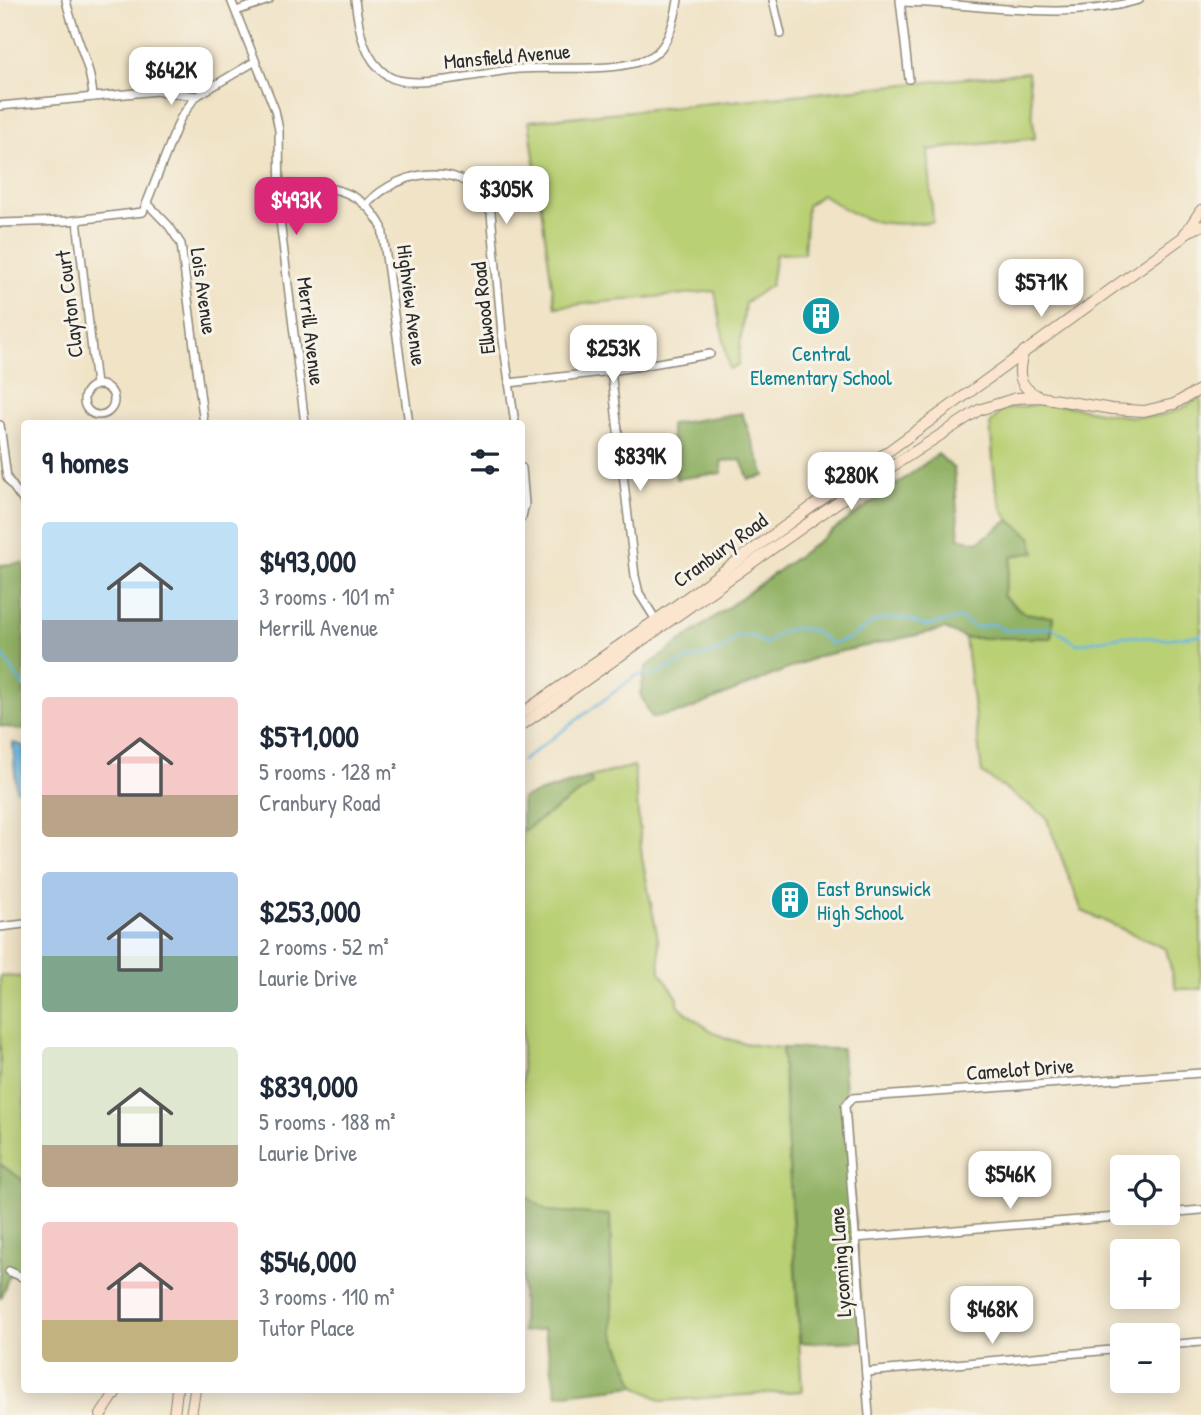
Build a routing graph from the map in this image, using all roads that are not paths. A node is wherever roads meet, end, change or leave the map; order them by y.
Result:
1 (66, 0) edge
2 (231, 0) edge
3 (269, 0) edge
4 (355, 0) edge
5 (678, 0) edge
6 (773, 0) edge
7 (1139, 0) edge
8 (901, 1) edge
9 (236, 12) junction
10 (781, 34) dead end
11 (254, 62) junction
12 (909, 79) dead end
13 (197, 96) junction
14 (93, 97) junction
15 (0, 106) edge
16 (280, 184) junction
17 (147, 203) junction
18 (367, 204) junction
19 (1201, 210) edge
20 (77, 220) junction
21 (0, 223) edge
22 (1201, 226) edge
23 (1185, 233) junction
24 (1024, 350) junction
25 (710, 354) dead end
26 (611, 371) junction
27 (509, 383) junction
28 (96, 385) junction
29 (1201, 389) edge
30 (1040, 397) junction
31 (203, 420) edge
32 (305, 420) edge
33 (408, 420) edge
34 (514, 420) edge
35 (0, 425) edge
36 (0, 431) edge
37 (21, 498) edge
38 (656, 620) junction
39 (525, 710) edge
40 (525, 723) edge
41 (21, 925) edge
42 (0, 927) edge
43 (1201, 1073) edge
44 (845, 1105) joint
45 (1201, 1210) edge
46 (1180, 1212) edge
47 (1110, 1218) edge
48 (855, 1238) junction
49 (9, 1271) dead end
50 (21, 1277) edge
51 (1201, 1342) edge
52 (1180, 1344) edge
53 (1110, 1350) edge
54 (866, 1371) junction
55 (115, 1393) edge
56 (177, 1393) edge
57 (195, 1393) edge
58 (101, 1415) edge
59 (174, 1415) edge
60 (191, 1415) edge
61 (869, 1415) edge

1 - 14 street
2 - 9 street, Merrill Avenue
3 - 9 street
4 - 5 street, Mansfield Avenue
6 - 10 street
7 - 8 street
8 - 12 street
9 - 11 street, Merrill Avenue
11 - 13 street
11 - 16 street, Merrill Avenue
13 - 14 street
13 - 17 street
14 - 15 street
16 - 18 street
16 - 32 street, Merrill Avenue
17 - 20 street
17 - 31 street, Lois Avenue
18 - 27 street, Ellwood Road
18 - 33 street, Highview Avenue
19 - 23 main road, Cranbury Road
20 - 21 street
20 - 28 street, Clayton Court
22 - 23 main road
23 - 24 main road, Cranbury Road
24 - 30 main road
24 - 38 main road, Cranbury Road
25 - 26 street
26 - 27 street
26 - 38 street
27 - 34 street, Ellwood Road
28 - 28 street, Clayton Court
29 - 30 main road, Cranbury Road
30 - 40 main road, Cranbury Road
35 - 36 street
36 - 37 street
38 - 39 main road, Cranbury Road
41 - 42 street
43 - 44 street, Camelot Drive
44 - 48 street, Lycoming Lane
45 - 46 street
47 - 48 street
48 - 54 street, Lycoming Lane
49 - 50 street
51 - 52 street
53 - 54 street
54 - 61 street, Lycoming Lane
55 - 58 main road
56 - 59 main road
57 - 60 main road

